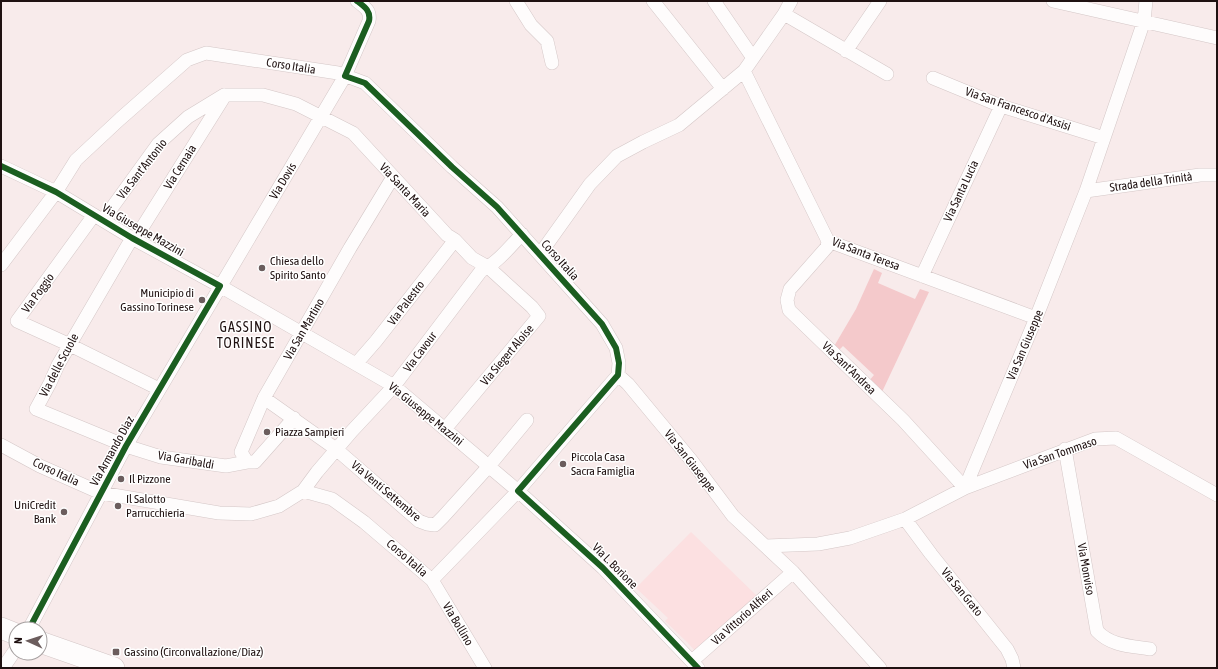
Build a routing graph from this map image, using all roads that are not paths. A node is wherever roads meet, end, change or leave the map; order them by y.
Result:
1 (357, 1) edge
2 (516, 1) edge
3 (654, 1) edge
4 (714, 1) edge
5 (791, 1) edge
6 (880, 1) edge
7 (1053, 1) edge
8 (1146, 1) edge
9 (784, 14) junction
10 (1144, 21) junction
11 (1217, 38) edge
12 (846, 51) junction
13 (753, 58) junction
14 (552, 63) dead end
15 (744, 71) junction
16 (887, 74) dead end
17 (345, 76) junction
18 (933, 78) dead end
19 (722, 89) junction
20 (224, 95) junction
21 (1001, 106) junction
22 (321, 117) junction
23 (1104, 138) junction
24 (1, 166) edge
25 (1217, 174) edge
26 (393, 177) junction
27 (1086, 190) junction
28 (56, 192) junction
29 (99, 217) junction
30 (522, 234) junction
31 (134, 238) junction
32 (454, 240) junction
33 (828, 241) junction
34 (540, 254) junction
35 (1, 265) edge
36 (488, 268) junction
37 (922, 276) junction
38 (220, 286) junction
39 (1036, 318) junction
40 (302, 333) junction
41 (70, 345) junction
42 (356, 364) junction
43 (618, 375) junction
44 (394, 386) junction
45 (159, 389) junction
46 (264, 398) junction
47 (294, 418) junction
48 (527, 420) dead end
49 (445, 429) junction
50 (1, 445) edge
51 (126, 446) junction
52 (336, 449) junction
53 (1065, 449) junction
54 (247, 462) junction
55 (489, 466) junction
56 (964, 488) junction
57 (303, 491) junction
58 (518, 491) junction
59 (101, 493) junction
60 (1217, 495) edge
61 (905, 519) junction
62 (766, 546) junction
63 (793, 572) junction
64 (432, 580) junction
65 (33, 621) edge
66 (48, 645) edge
67 (1150, 649) dead end
68 (695, 665) edge
69 (114, 668) edge
70 (485, 668) edge
71 (880, 668) edge
72 (1014, 668) edge

1 - 17 street, Via Dovis
2 - 14 street
3 - 19 street
4 - 13 street
5 - 9 street
6 - 12 street
7 - 10 street
8 - 10 street, Via San Giuseppe
9 - 12 street
9 - 13 street
10 - 11 street
10 - 23 street, Via San Giuseppe
12 - 16 street
13 - 15 street
15 - 19 street
15 - 33 street, Via Santa Teresa
17 - 22 street, Via Dovis
17 - 28 street, Corso Italia
17 - 30 street, Corso Italia
18 - 21 street, Via San Francesco d'Assisi
19 - 34 street
20 - 22 street, Via Santa Maria
20 - 29 street, Via Sant'Antonio
20 - 31 street, Via Cernaia
21 - 23 street, Via San Francesco d'Assisi
21 - 37 street, Via Santa Lucia
22 - 26 street, Via Santa Maria
22 - 38 street, Via Dovis
23 - 27 street, Via San Giuseppe
24 - 28 street, Via Giuseppe Mazzini
25 - 27 street, Strada della Trinità
26 - 32 street, Via Santa Maria
26 - 40 street, Via San Martino
27 - 39 street, Via San Giuseppe
28 - 29 street, Via Giuseppe Mazzini
28 - 35 street, Corso Italia
29 - 31 street, Via Giuseppe Mazzini
29 - 41 street, Via Poggio
30 - 34 street, Corso Italia
30 - 36 street, Via Cavour
31 - 38 street, Via Giuseppe Mazzini
31 - 41 street, Via delle Scuole
32 - 36 street, Via Santa Maria
32 - 42 street, Via Palestro
33 - 37 street, Via Santa Teresa
33 - 56 street, Via Sant'Andrea
34 - 43 street, Corso Italia
36 - 44 street, Via Cavour
36 - 49 street, Via Siegert Aloise
37 - 39 street, Via Santa Teresa
38 - 40 street, Via Giuseppe Mazzini
38 - 45 street, Via Armando Diaz
39 - 56 street, Via San Giuseppe
40 - 42 street, Via Giuseppe Mazzini
40 - 46 street, Via San Martino
41 - 45 street, Via Poggio
41 - 51 street, Via delle Scuole
42 - 44 street, Via Giuseppe Mazzini
43 - 58 street, Corso Italia
43 - 62 street, Via San Giuseppe
44 - 49 street, Via Giuseppe Mazzini
44 - 52 street, Via Cavour
45 - 51 street, Via Armando Diaz
46 - 47 street
46 - 54 street
47 - 52 street, Via Venti Settembre
47 - 54 street
48 - 55 street
49 - 55 street, Via Giuseppe Mazzini
50 - 59 street, Corso Italia
51 - 54 street, Via Garibaldi
51 - 59 street, Via Armando Diaz
52 - 55 street, Via Venti Settembre
52 - 57 street, Via Cavour
53 - 56 street, Via San Tommaso
53 - 60 street, Via San Tommaso
53 - 67 street, Via Monviso
55 - 58 street, Via Giuseppe Mazzini
56 - 61 street
57 - 59 street, Corso Italia
57 - 64 street, Corso Italia
58 - 64 street, Corso Italia
58 - 68 street, Via L. Borione
59 - 65 street, Via Armando Diaz
61 - 62 street
61 - 72 street, Via San Grato
62 - 63 street, Via San Giuseppe
63 - 68 street, Via Vittorio Alfieri
63 - 71 street, Via San Giuseppe
64 - 70 street, Via Bollino
66 - 69 main road

